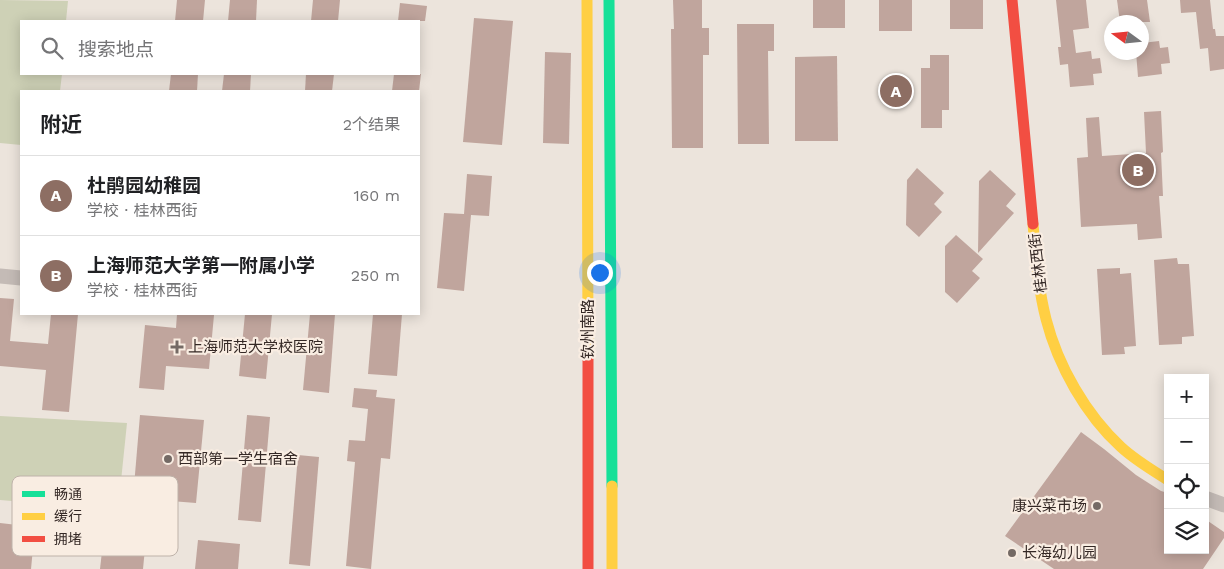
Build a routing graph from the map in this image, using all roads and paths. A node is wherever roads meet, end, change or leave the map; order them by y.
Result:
1 (587, 0) edge
2 (610, 0) edge
3 (1012, 0) edge
4 (0, 276) edge
5 (20, 278) edge
6 (1164, 477) edge
7 (1209, 499) edge
8 (1224, 505) edge
9 (588, 569) edge
10 (612, 569) edge

1 - 9 street, 钦州南路
2 - 10 street, 钦州南路
3 - 6 street, 桂林西街
4 - 5 street
7 - 8 street

